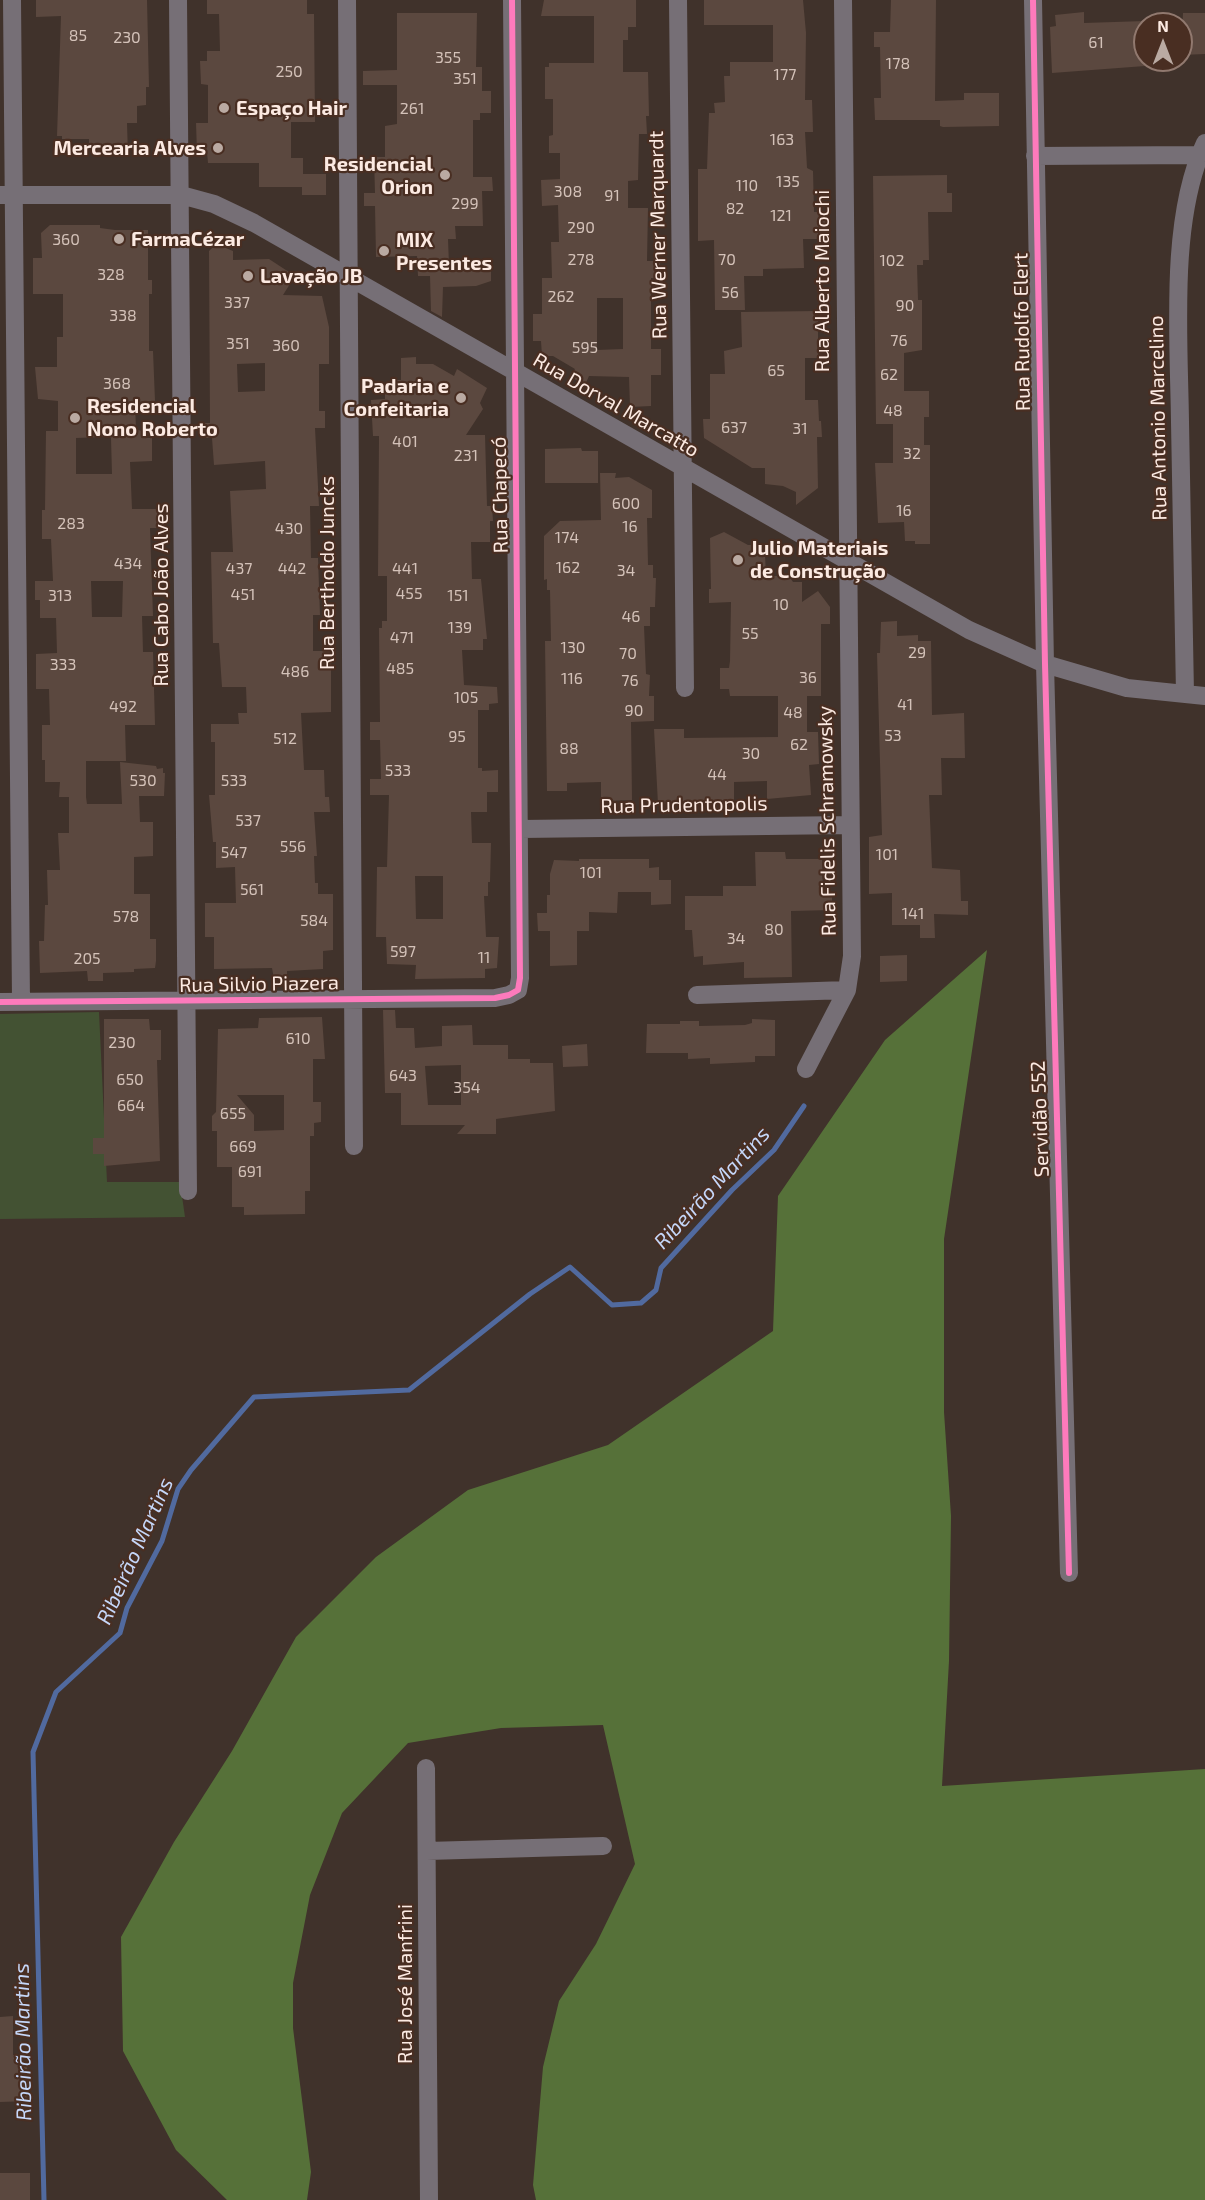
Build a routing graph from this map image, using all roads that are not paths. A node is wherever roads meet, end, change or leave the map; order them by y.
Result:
1 (12, 0) edge
2 (178, 0) edge
3 (346, 0) edge
4 (512, 0) edge
5 (678, 0) edge
6 (843, 0) edge
7 (1033, 0) edge
8 (1202, 149) edge
9 (1035, 156) junction
10 (6, 195) edge
11 (181, 195) junction
12 (348, 277) junction
13 (515, 374) junction
14 (683, 469) junction
15 (847, 562) junction
16 (1044, 664) junction
17 (686, 688) dead end
18 (1185, 694) junction
19 (1205, 696) edge
20 (849, 825) junction
21 (521, 829) junction
22 (518, 990) joint
23 (847, 990) junction
24 (697, 995) dead end
25 (352, 999) junction
26 (21, 1001) junction
27 (185, 1001) junction
28 (0, 1002) edge
29 (806, 1069) dead end
30 (354, 1146) dead end
31 (188, 1191) dead end
32 (1069, 1573) dead end
33 (426, 1768) dead end
34 (603, 1846) dead end
35 (428, 1851) junction
36 (429, 2200) edge

1 - 10 street
2 - 11 street, Rua Cabo João Alves
3 - 12 street, Rua Bertholdo Juncks
4 - 13 street, Rua Chapecó
5 - 14 street, Rua Werner Marquardt
6 - 15 street, Rua Alberto Maiochi
7 - 9 street, Rua Rudolfo Elert
8 - 9 street
8 - 18 street, Rua Antonio Marcelino
9 - 16 street, Rua Rudolfo Elert
10 - 11 street, Rua Dorval Marcatto
10 - 26 street
11 - 12 street, Rua Dorval Marcatto
11 - 27 street, Rua Cabo João Alves
12 - 13 street, Rua Dorval Marcatto
12 - 25 street, Rua Bertholdo Juncks
13 - 14 street, Rua Dorval Marcatto
13 - 21 street, Rua Chapecó
14 - 15 street, Rua Dorval Marcatto
14 - 17 street, Rua Werner Marquardt
15 - 16 street, Rua Dorval Marcatto
15 - 20 street, Rua Fidelis Schramowsky
16 - 18 street, Rua Dorval Marcatto
16 - 32 street, Servidão 552
18 - 19 street, Rua Dorval Marcatto
20 - 21 street, Rua Prudentopolis
20 - 23 street, Rua Fidelis Schramowsky
21 - 22 street, Rua Chapecó
22 - 25 street, Rua Silvio Piazera
23 - 24 street
23 - 29 street, Rua Fidelis Schramowsky
25 - 27 street, Rua Silvio Piazera
25 - 30 street, Rua Bertholdo Juncks
26 - 27 street, Rua Silvio Piazera
26 - 28 street, Rua Silvio Piazera
27 - 31 street, Rua Cabo João Alves
33 - 35 street, Rua José Manfrini
34 - 35 street
35 - 36 street, Rua José Manfrini

